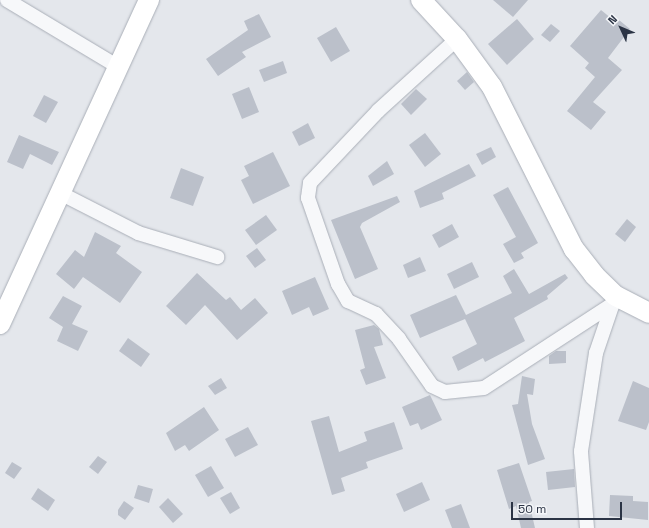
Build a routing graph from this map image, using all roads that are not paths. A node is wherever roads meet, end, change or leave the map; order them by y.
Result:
1 (7, 0) edge
2 (149, 0) edge
3 (421, 0) edge
4 (457, 39) junction
5 (117, 66) junction
6 (60, 193) junction
7 (216, 257) dead end
8 (614, 300) junction
9 (649, 312) edge
10 (0, 324) edge
11 (586, 528) edge

1 - 5 street
2 - 5 street
3 - 4 street
4 - 8 street
4 - 8 street
5 - 6 street
6 - 7 street
6 - 10 street
8 - 9 street
8 - 11 street

